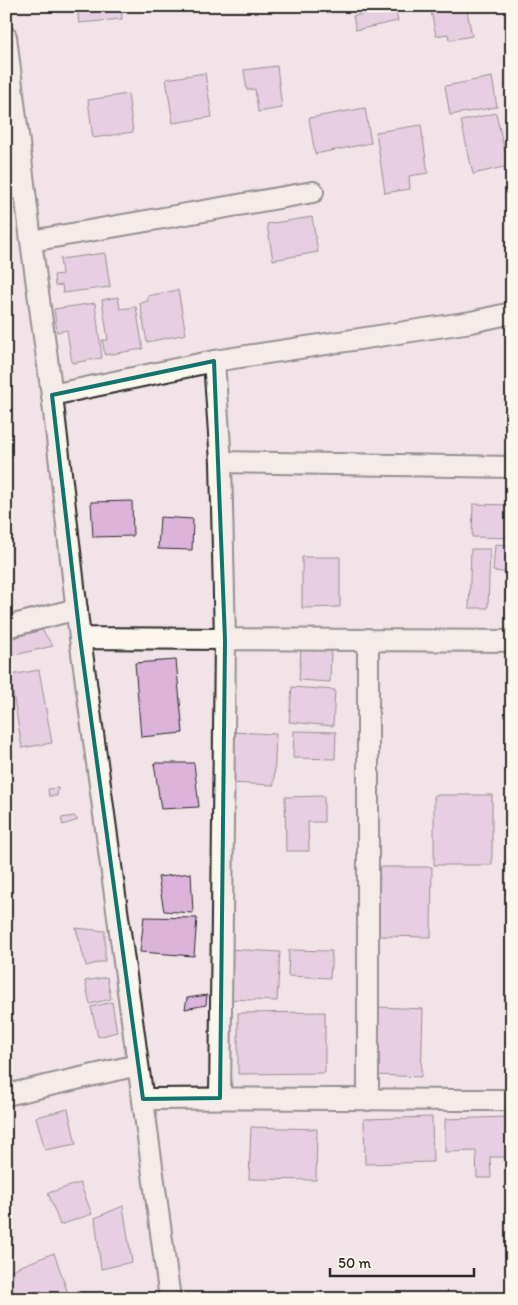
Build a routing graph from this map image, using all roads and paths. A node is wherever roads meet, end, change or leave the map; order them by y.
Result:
1 (6, 37) edge
2 (15, 188) edge
3 (312, 192) dead end
4 (31, 241) junction
5 (512, 313) edge
6 (214, 361) junction
7 (52, 395) junction
8 (221, 462) junction
9 (512, 467) edge
10 (77, 610) junction
11 (6, 627) edge
12 (80, 638) junction
13 (368, 639) junction
14 (225, 640) junction
15 (512, 642) edge
16 (138, 1065) junction
17 (6, 1095) edge
18 (220, 1098) junction
19 (143, 1099) junction
20 (368, 1100) junction
21 (512, 1100) edge
22 (170, 1299) edge

1 - 2 street
2 - 4 street
3 - 4 street
4 - 7 street
5 - 6 street
6 - 7 street
6 - 8 street
7 - 10 street
8 - 9 street
8 - 14 street
10 - 11 street
10 - 12 street
12 - 14 street
12 - 16 street
13 - 14 street
13 - 15 street
13 - 20 street
14 - 18 street
16 - 17 street
16 - 19 street
18 - 19 street
18 - 20 street
19 - 22 street
20 - 21 street

